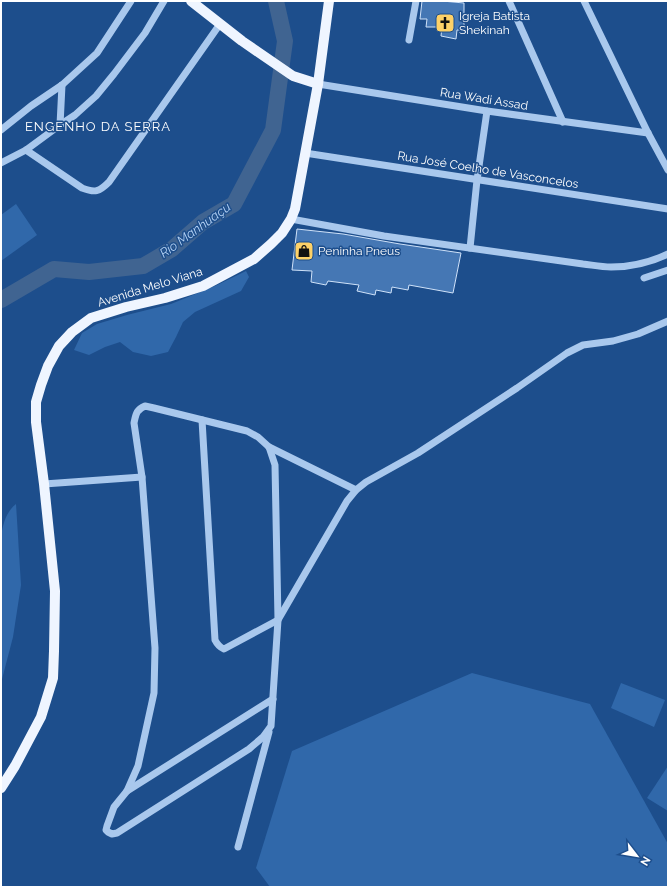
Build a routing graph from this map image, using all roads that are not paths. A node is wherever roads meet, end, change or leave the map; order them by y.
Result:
1 (131, 1) edge
2 (164, 1) edge
3 (191, 1) edge
4 (329, 1) edge
5 (416, 1) edge
6 (509, 1) edge
7 (584, 1) edge
8 (220, 24) junction
9 (410, 40) dead end
10 (318, 84) junction
11 (62, 85) junction
12 (487, 111) junction
13 (563, 122) junction
14 (60, 124) junction
15 (1, 130) edge
16 (648, 133) junction
17 (26, 150) junction
18 (306, 153) junction
19 (1, 163) edge
20 (668, 170) edge
21 (477, 180) junction
22 (668, 209) edge
23 (291, 219) junction
24 (470, 248) junction
25 (668, 254) edge
26 (668, 270) edge
27 (644, 278) dead end
28 (668, 321) edge
29 (202, 420) junction
30 (269, 447) junction
31 (142, 477) junction
32 (44, 484) junction
33 (356, 490) junction
34 (278, 620) junction
35 (273, 700) junction
36 (271, 726) junction
37 (1, 788) edge
38 (127, 792) junction
39 (238, 847) dead end

1 - 11 street
2 - 14 street
3 - 8 main road
4 - 10 main road, Avenida Melo Viana
5 - 9 street
6 - 13 street
7 - 16 street
8 - 10 main road
8 - 17 street
10 - 12 street, Rua Wadi Assad
10 - 18 main road, Avenida Melo Viana
11 - 14 street
11 - 15 street
12 - 13 street, Rua Wadi Assad
12 - 21 street
13 - 16 street, Rua Wadi Assad
14 - 17 street
16 - 20 street
17 - 19 street
18 - 21 street, Rua José Coelho de Vasconcelos
18 - 23 main road, Avenida Melo Viana
21 - 22 street, Rua José Coelho de Vasconcelos
21 - 24 street
23 - 24 street
23 - 32 main road, Avenida Melo Viana
24 - 25 street
26 - 27 street
28 - 33 street
29 - 30 street
29 - 31 street
29 - 34 street
30 - 33 street
30 - 34 street
31 - 32 street
31 - 38 street
32 - 37 main road, Avenida Melo Viana
33 - 34 street
34 - 35 street
35 - 36 street
35 - 38 street
36 - 38 street
36 - 39 street

